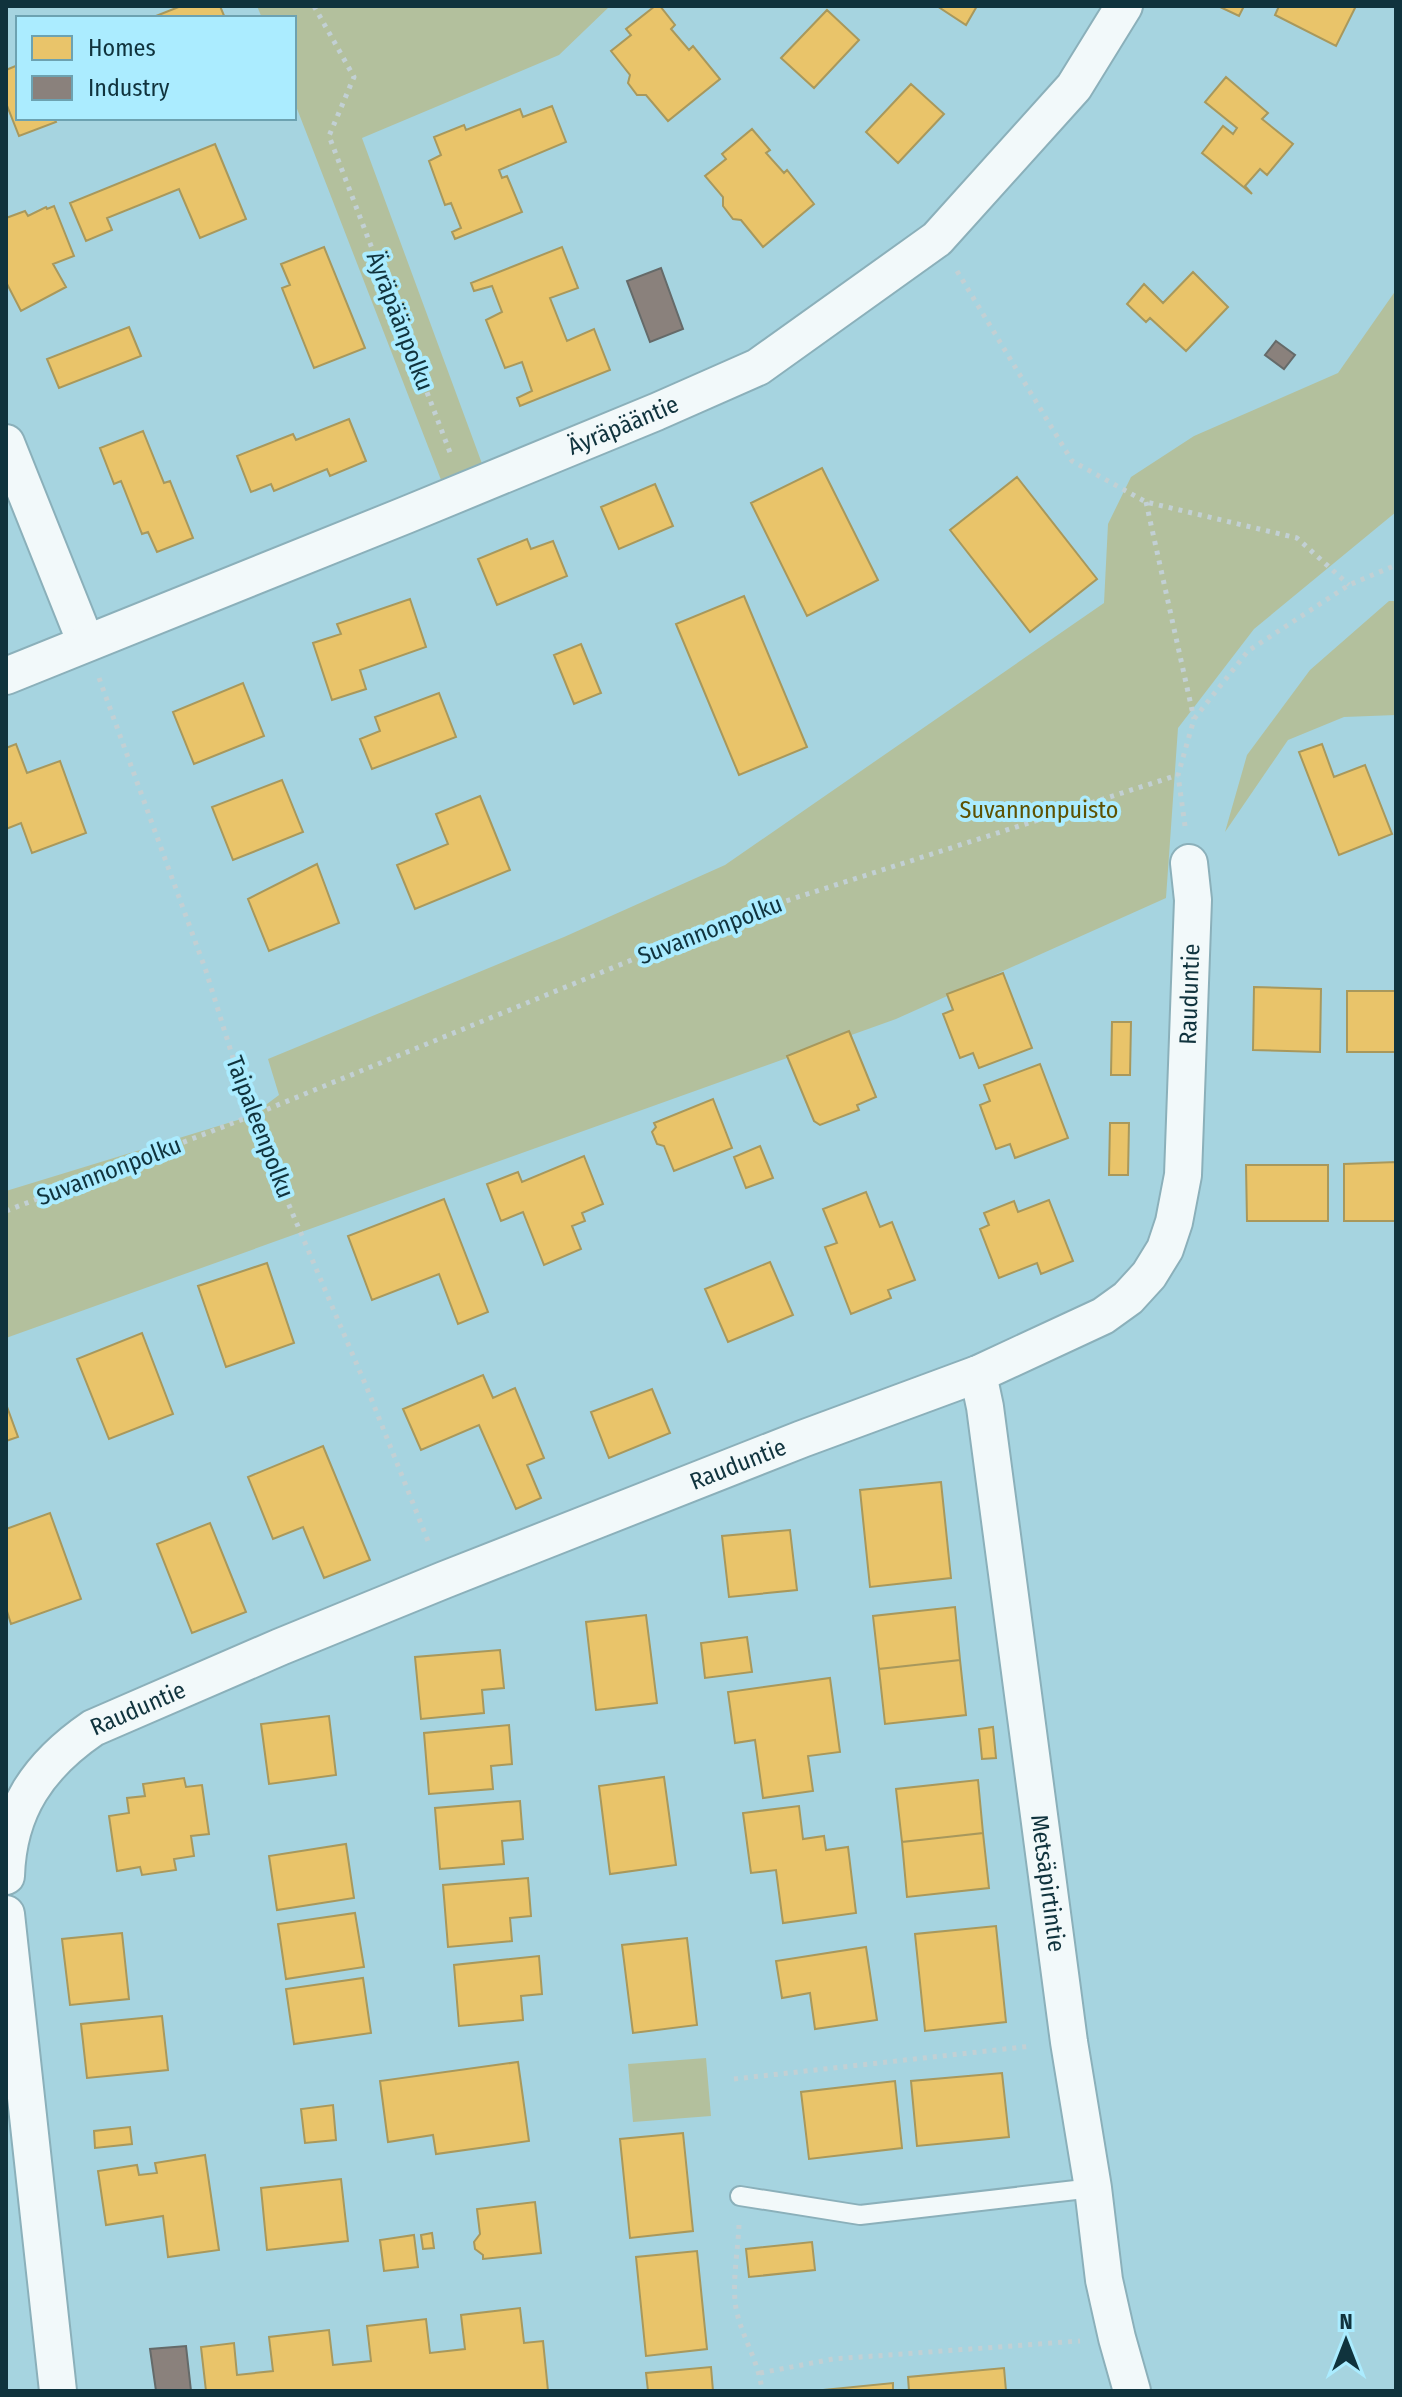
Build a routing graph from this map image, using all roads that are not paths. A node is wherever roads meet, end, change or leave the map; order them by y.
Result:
1 (1124, 6) edge
2 (6, 443) edge
3 (86, 643) junction
4 (6, 676) edge
5 (1189, 863) road end
6 (978, 1374) junction
7 (6, 1876) edge
8 (6, 1914) edge
9 (1093, 2188) junction
10 (740, 2196) road end
11 (58, 2391) edge
12 (1132, 2391) edge

1 - 3 street, Äyräpääntie
2 - 3 street
3 - 4 street, Äyräpääntie
5 - 6 street, Rauduntie
6 - 7 street, Rauduntie
6 - 9 street, Metsäpirtintie
8 - 11 street
9 - 10 lane
9 - 12 street, Metsäpirtintie

